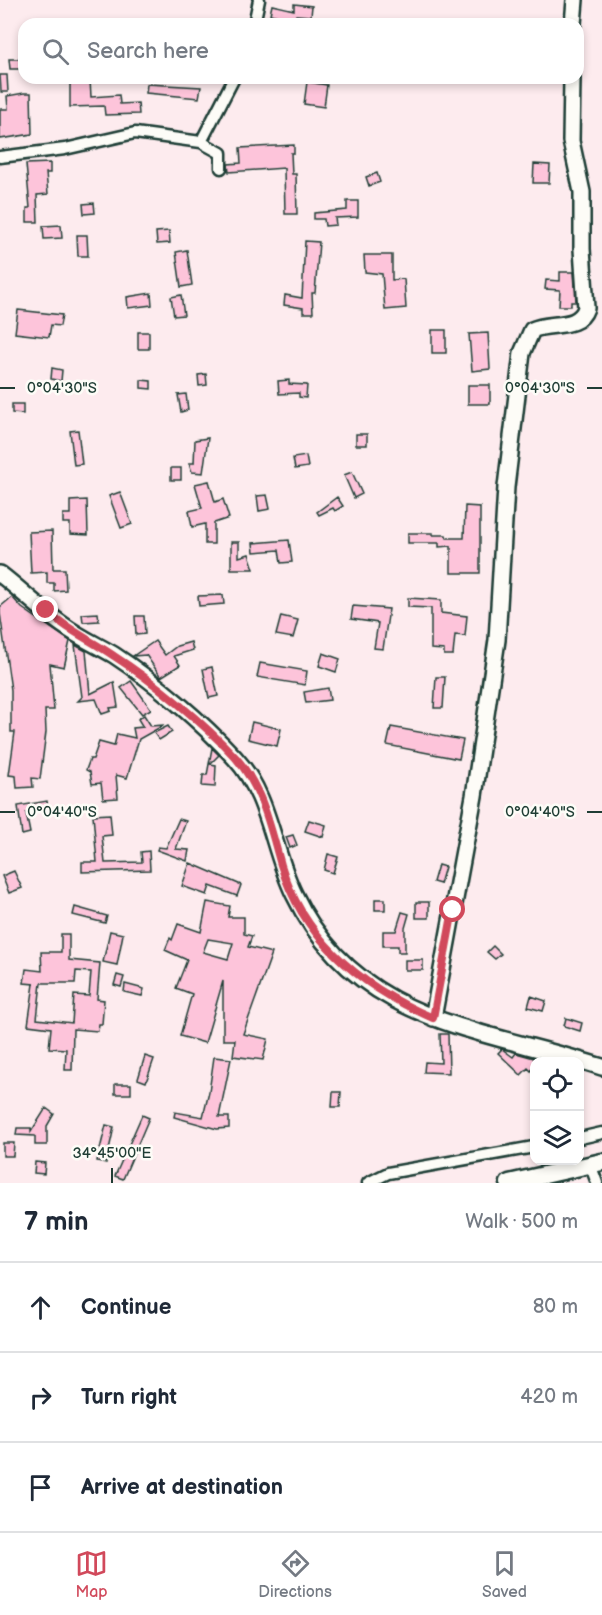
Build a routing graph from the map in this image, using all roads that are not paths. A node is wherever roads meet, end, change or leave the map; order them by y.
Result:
1 (260, 0) edge
2 (575, 0) edge
3 (256, 18) edge
4 (574, 18) edge
5 (231, 84) edge
6 (572, 84) edge
7 (201, 142) junction
8 (0, 157) edge
9 (221, 168) dead end
10 (0, 574) edge
11 (433, 1018) junction
12 (602, 1067) edge
13 (602, 1133) edge
14 (584, 1137) edge
15 (530, 1148) edge
16 (596, 1163) edge
17 (556, 1177) edge
18 (368, 1183) edge
19 (509, 1183) edge
20 (597, 1183) edge

1 - 3 street
2 - 4 street
5 - 7 street
6 - 11 street
7 - 8 street
7 - 9 street
10 - 11 street
11 - 12 street
13 - 14 street
15 - 18 street
16 - 17 main road
16 - 20 street
17 - 19 main road

